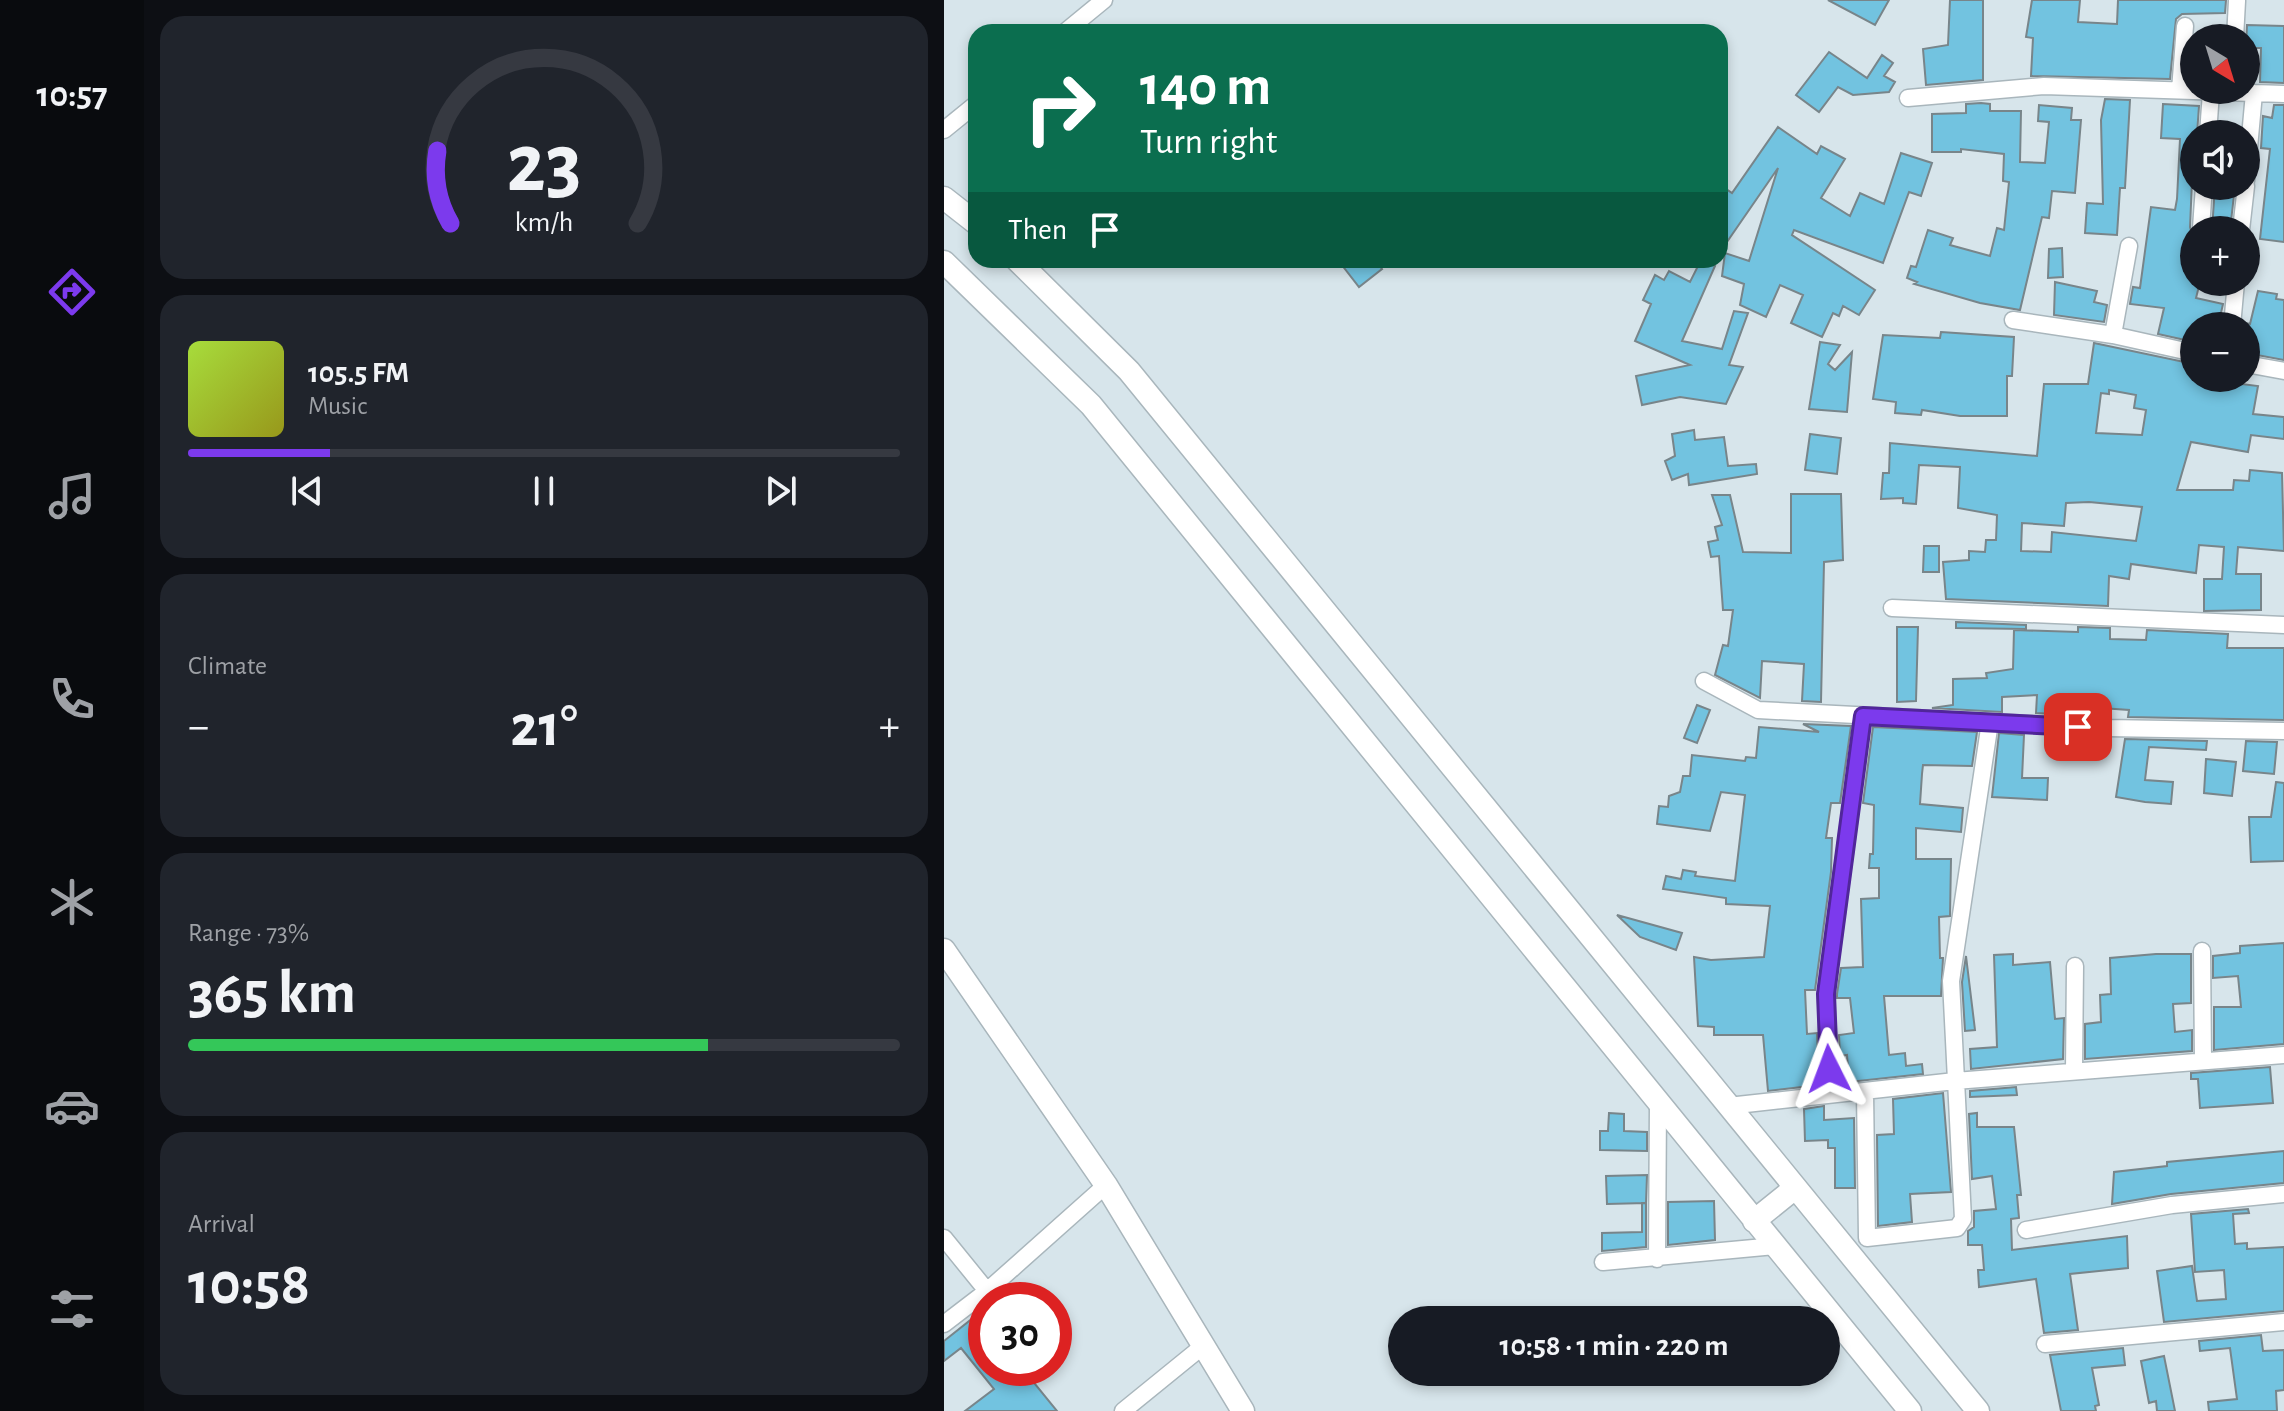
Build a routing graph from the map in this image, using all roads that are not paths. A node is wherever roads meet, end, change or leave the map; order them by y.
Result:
1 (1104, 0) edge
2 (2237, 1) edge
3 (1075, 24) edge
4 (2236, 24) edge
5 (2180, 90) edge
6 (2260, 93) edge
7 (2284, 94) edge
8 (1908, 98) dead end
9 (968, 110) edge
10 (944, 130) edge
11 (944, 198) edge
12 (968, 217) edge
13 (2129, 246) dead end
14 (944, 262) edge
15 (1025, 268) edge
16 (2013, 320) dead end
17 (2113, 335) junction
18 (2180, 350) edge
19 (2260, 367) edge
20 (2284, 371) edge
21 (1892, 608) dead end
22 (2284, 625) edge
23 (1704, 681) dead end
24 (1863, 716) junction
25 (1990, 722) junction
26 (2284, 731) edge
27 (944, 950) edge
28 (2202, 951) dead end
29 (2075, 966) dead end
30 (2284, 1055) edge
31 (2203, 1061) junction
32 (2074, 1071) junction
33 (1955, 1081) junction
34 (1865, 1092) junction
35 (1830, 1094) junction
36 (1658, 1103) junction
37 (1728, 1106) junction
38 (1106, 1185) junction
39 (1795, 1188) junction
40 (2284, 1194) edge
41 (1754, 1221) junction
42 (2026, 1230) dead end
43 (944, 1238) edge
44 (1775, 1246) junction
45 (1657, 1259) junction
46 (1603, 1262) dead end
47 (980, 1282) edge
48 (997, 1282) edge
49 (968, 1306) edge
50 (2284, 1322) edge
51 (944, 1324) edge
52 (2045, 1344) dead end
53 (1203, 1346) junction
54 (1123, 1411) edge
55 (1243, 1411) edge
56 (1910, 1411) edge
57 (1978, 1411) edge

1 - 3 street
2 - 4 street
5 - 8 street
6 - 7 street
9 - 10 street
11 - 12 street
13 - 17 street
14 - 36 street
15 - 37 street
16 - 17 street
17 - 18 street
19 - 20 street
21 - 22 street
23 - 24 street
24 - 25 street
24 - 35 street
25 - 26 street
25 - 33 street
27 - 38 street
28 - 31 street
29 - 32 street
30 - 31 street
31 - 32 street
32 - 33 street
33 - 34 street
33 - 34 street
34 - 35 street
35 - 37 street
36 - 41 street
36 - 45 street
37 - 39 street
38 - 48 street
38 - 53 street
39 - 41 street
39 - 57 street
40 - 42 street
41 - 44 street
43 - 47 street
44 - 45 street
44 - 56 street
45 - 46 street
49 - 51 street
50 - 52 street
53 - 54 street
53 - 55 street

